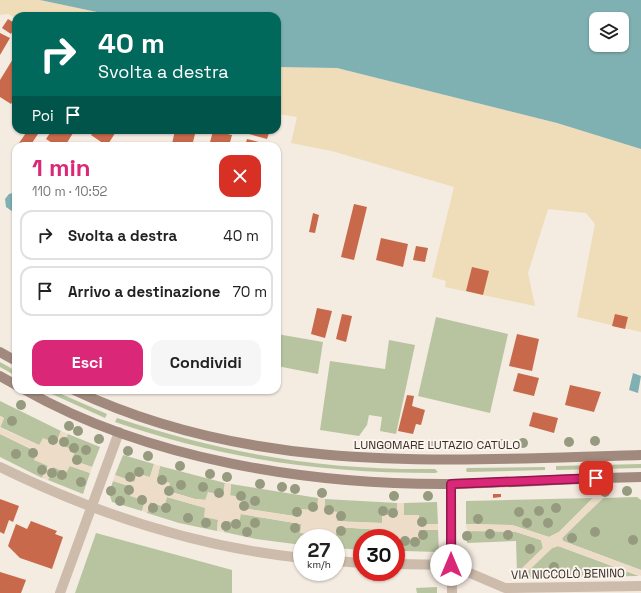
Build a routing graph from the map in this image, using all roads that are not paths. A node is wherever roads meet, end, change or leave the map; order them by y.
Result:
1 (0, 352) edge
2 (12, 359) edge
3 (0, 376) edge
4 (12, 383) edge
5 (33, 394) edge
6 (84, 394) edge
7 (119, 432) junction
8 (641, 455) edge
9 (0, 467) edge
10 (641, 477) edge
11 (451, 484) junction
12 (91, 507) junction
13 (293, 557) edge
14 (405, 564) edge
15 (451, 565) junction
16 (641, 586) edge
17 (584, 590) edge
18 (60, 593) edge
19 (452, 593) edge

1 - 2 main road
3 - 4 main road
5 - 7 main road
6 - 8 main road, LUNGOMARE LUTAZIO CATULO
7 - 11 main road
7 - 12 street
9 - 12 street
10 - 11 main road
11 - 15 street
12 - 13 street
12 - 18 street
14 - 15 street
15 - 17 street, VIA NICCOLÒ BENINO
15 - 19 street
16 - 17 street, VIA NICCOLÒ BENINO

